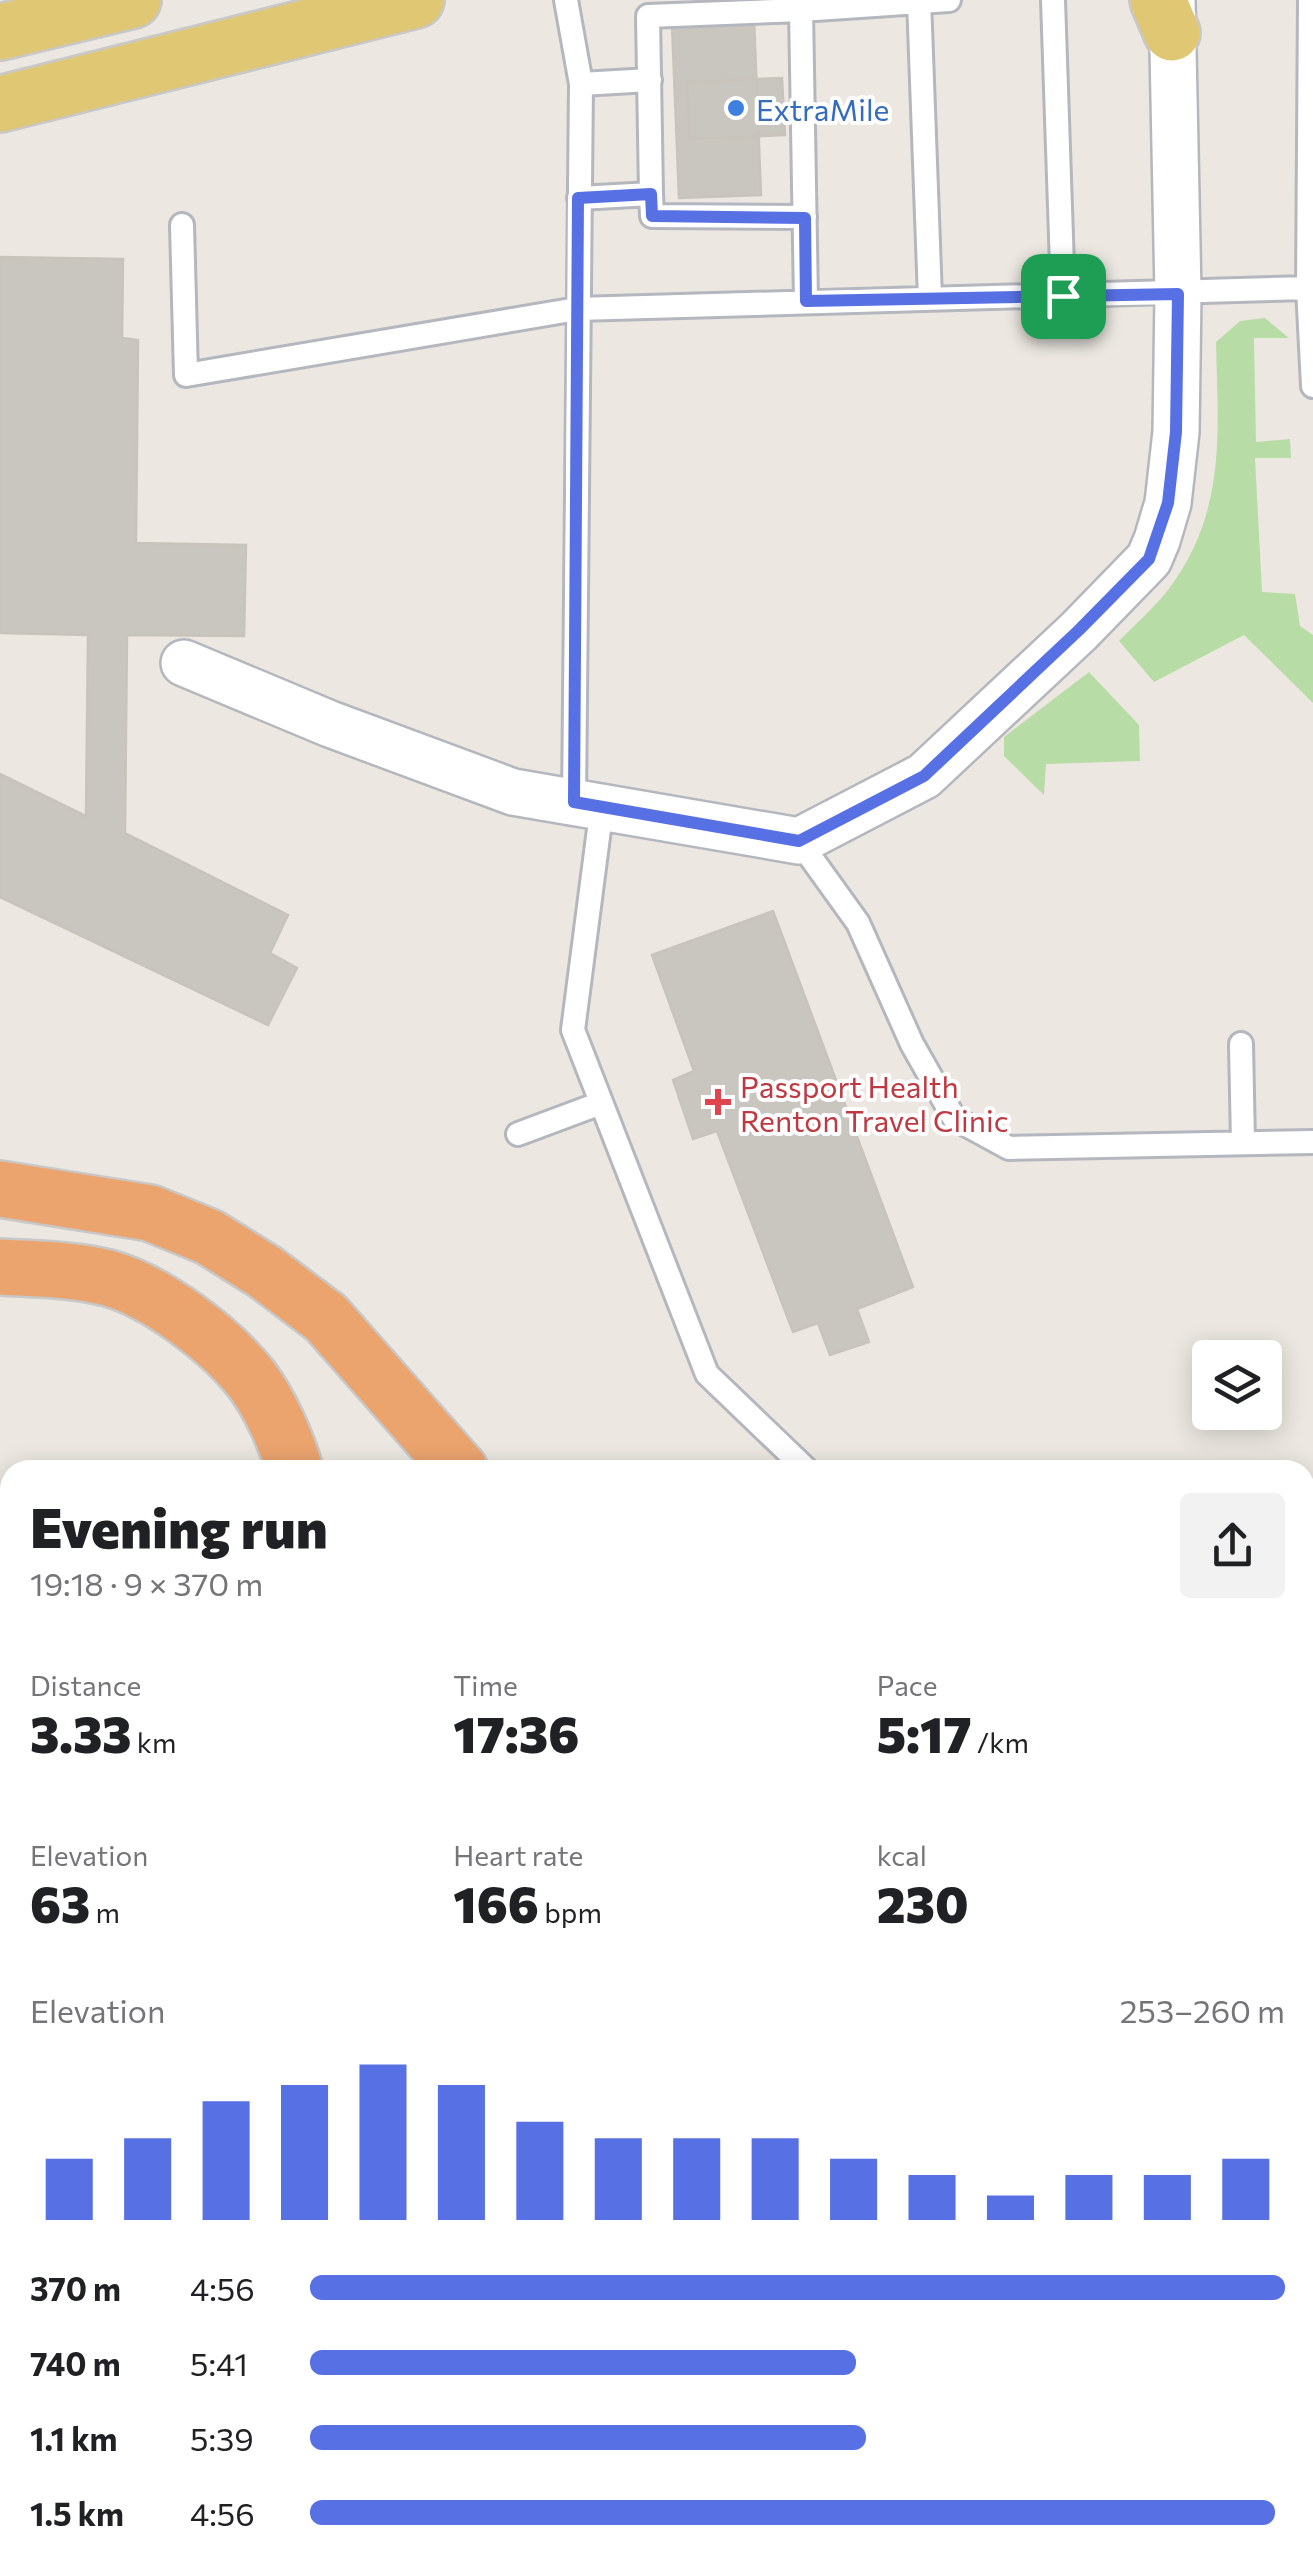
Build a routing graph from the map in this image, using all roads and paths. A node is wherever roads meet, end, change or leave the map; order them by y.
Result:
1 (133, 0) edge
2 (416, 0) edge
3 (566, 0) edge
4 (949, 0) edge
5 (1053, 0) edge
6 (1310, 0) edge
7 (918, 1) edge
8 (1170, 8) edge
9 (800, 10) junction
10 (0, 32) edge
11 (650, 80) junction
12 (581, 84) junction
13 (0, 104) edge
14 (651, 194) junction
15 (578, 198) junction
16 (805, 218) junction
17 (182, 225) dead end
18 (1311, 287) edge
19 (1178, 294) junction
20 (1063, 296) junction
21 (930, 298) junction
22 (806, 301) junction
23 (577, 309) junction
24 (1313, 386) edge
25 (184, 663) dead end
26 (588, 804) junction
27 (799, 841) junction
28 (1241, 1044) dead end
29 (602, 1103) junction
30 (518, 1134) dead end
31 (1313, 1142) edge
32 (1244, 1144) junction
33 (0, 1189) edge
34 (0, 1267) edge
35 (292, 1460) edge
36 (451, 1460) edge
37 (797, 1460) edge

1 - 10 main road
2 - 13 main road
3 - 12 lane
4 - 7 lane
5 - 20 lane
6 - 18 lane
7 - 9 lane
7 - 21 lane
8 - 19 street
9 - 11 lane
9 - 16 lane
11 - 12 lane
11 - 14 lane
12 - 15 lane
14 - 15 lane
14 - 16 lane
15 - 23 lane
16 - 22 lane
17 - 23 lane
18 - 19 lane
18 - 24 lane
19 - 20 lane
19 - 27 street
20 - 21 lane
21 - 22 lane
22 - 23 lane
23 - 26 lane
25 - 26 street
26 - 27 street
26 - 29 lane
27 - 32 lane
28 - 32 lane
29 - 30 lane
29 - 37 lane
31 - 32 lane
33 - 36 highway
34 - 35 highway

